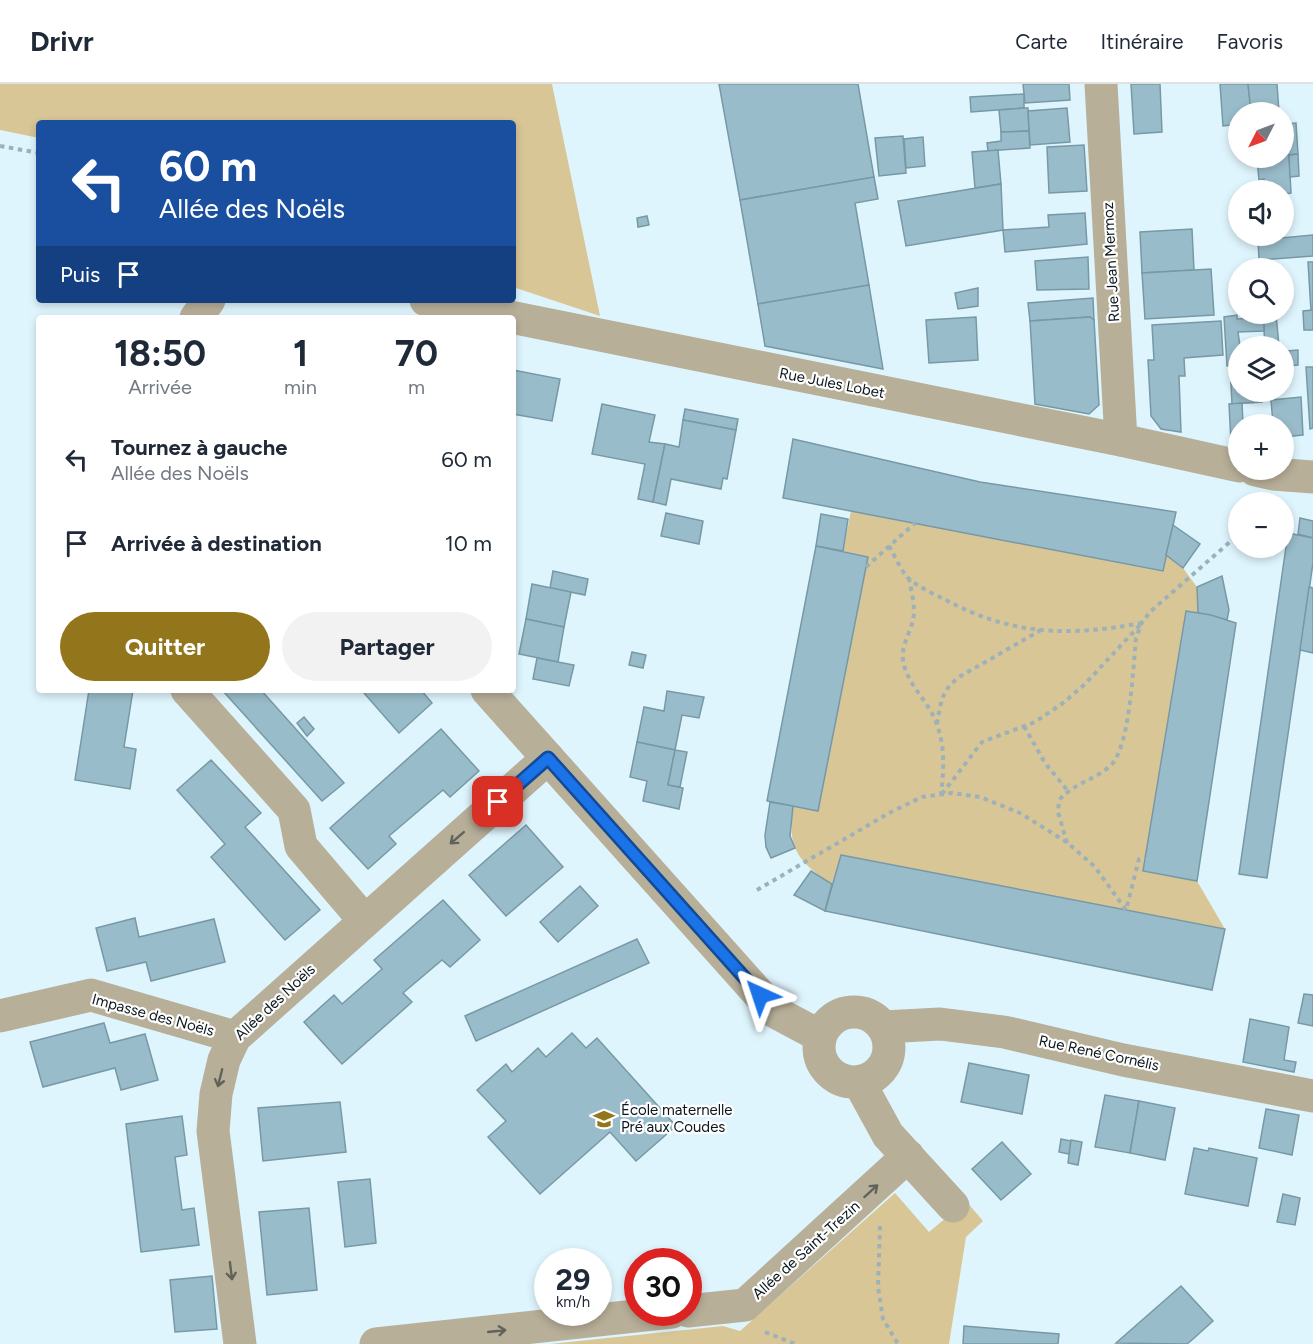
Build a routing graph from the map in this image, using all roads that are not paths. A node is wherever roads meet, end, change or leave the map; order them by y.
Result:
1 (1101, 84) edge
2 (441, 303) edge
3 (500, 315) edge
4 (516, 318) edge
5 (1121, 440) junction
6 (1228, 464) edge
7 (1294, 476) edge
8 (1313, 477) edge
9 (191, 693) edge
10 (490, 693) edge
11 (548, 758) junction
12 (364, 920) junction
13 (0, 1016) edge
14 (883, 1027) junction
15 (820, 1036) junction
16 (235, 1037) junction
17 (859, 1082) junction
18 (1313, 1096) edge
19 (908, 1156) junction
20 (953, 1206) dead end
21 (702, 1310) edge
22 (624, 1317) edge
23 (240, 1344) edge
24 (376, 1344) edge

1 - 5 street, Rue Jean Mermoz
2 - 3 street, Rue Jules Lobet
4 - 5 street, Rue Jules Lobet
5 - 6 street, Rue Jules Lobet
7 - 8 street
9 - 12 street
10 - 11 street
11 -> 12 street, Allée des Noëls
11 - 15 street
12 - 16 street, Allée des Noëls
13 - 16 street, Impasse des Noëls
14 - 15 street
14 - 17 street
14 - 18 street, Rue René Cornélis
15 - 17 street
16 -> 23 street, Allée des Noëls
17 - 19 street
19 - 20 street
21 -> 19 street, Allée de Saint-Trezin
24 -> 22 street

